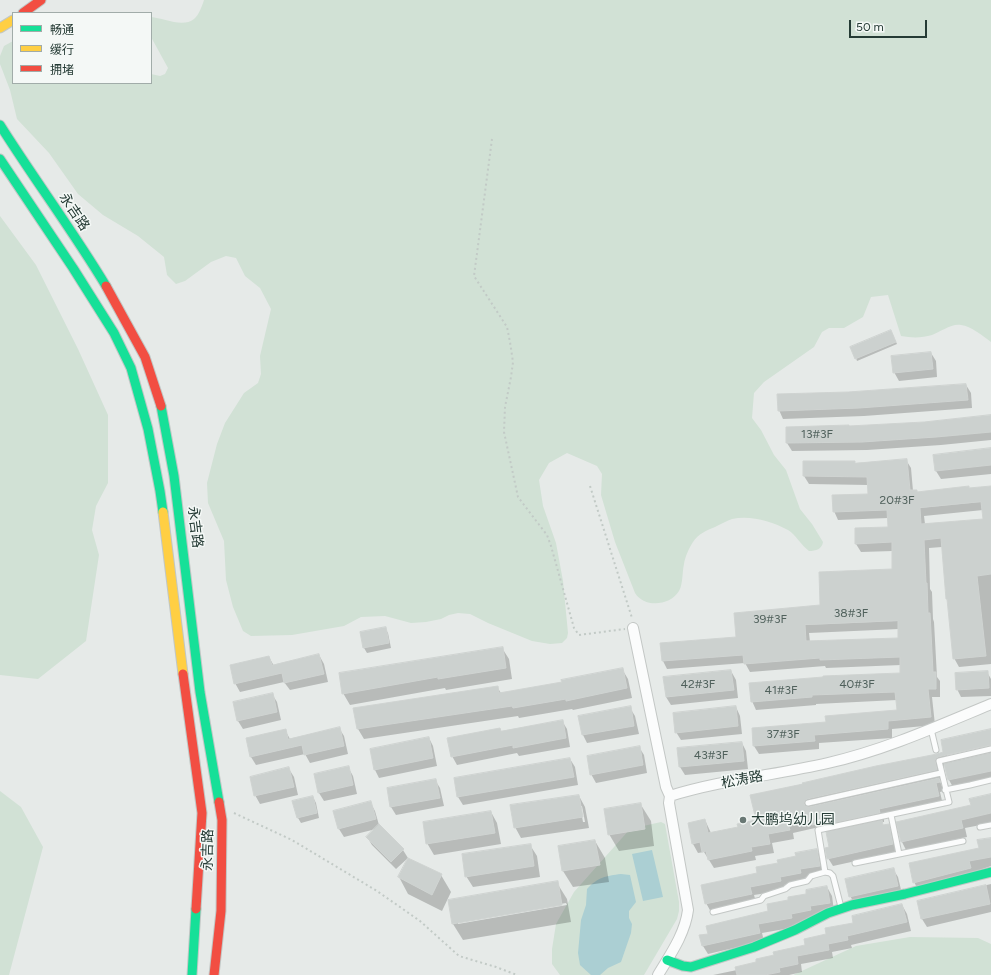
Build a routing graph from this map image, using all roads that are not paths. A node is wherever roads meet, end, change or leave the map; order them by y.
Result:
1 (41, 0) edge
2 (24, 12) edge
3 (12, 21) edge
4 (0, 28) edge
5 (0, 125) edge
6 (0, 159) edge
7 (633, 628) road end
8 (991, 704) edge
9 (931, 729) junction
10 (936, 750) dead end
11 (991, 750) edge
12 (941, 772) junction
13 (991, 780) edge
14 (946, 790) junction
15 (670, 796) junction
16 (808, 803) dead end
17 (891, 814) junction
18 (991, 825) edge
19 (980, 827) dead end
20 (963, 841) dead end
21 (899, 854) junction
22 (855, 863) dead end
23 (826, 872) junction
24 (991, 872) edge
25 (841, 908) junction
26 (712, 912) dead end
27 (667, 960) junction
28 (192, 975) edge
29 (214, 975) edge
30 (658, 975) edge

1 - 2 main road
3 - 4 main road
5 - 29 main road, 永吉路
6 - 28 main road, 永吉路
7 - 15 street
8 - 9 street, 松涛路
9 - 10 lane
9 - 15 street, 松涛路
11 - 12 lane
12 - 14 lane
12 - 16 lane
13 - 14 lane
14 - 17 lane
15 - 27 street
17 - 21 lane
17 - 23 lane
18 - 19 lane
20 - 21 lane
21 - 22 lane
23 - 25 lane
23 - 26 lane
24 - 25 main road
25 - 27 main road
27 - 30 street

